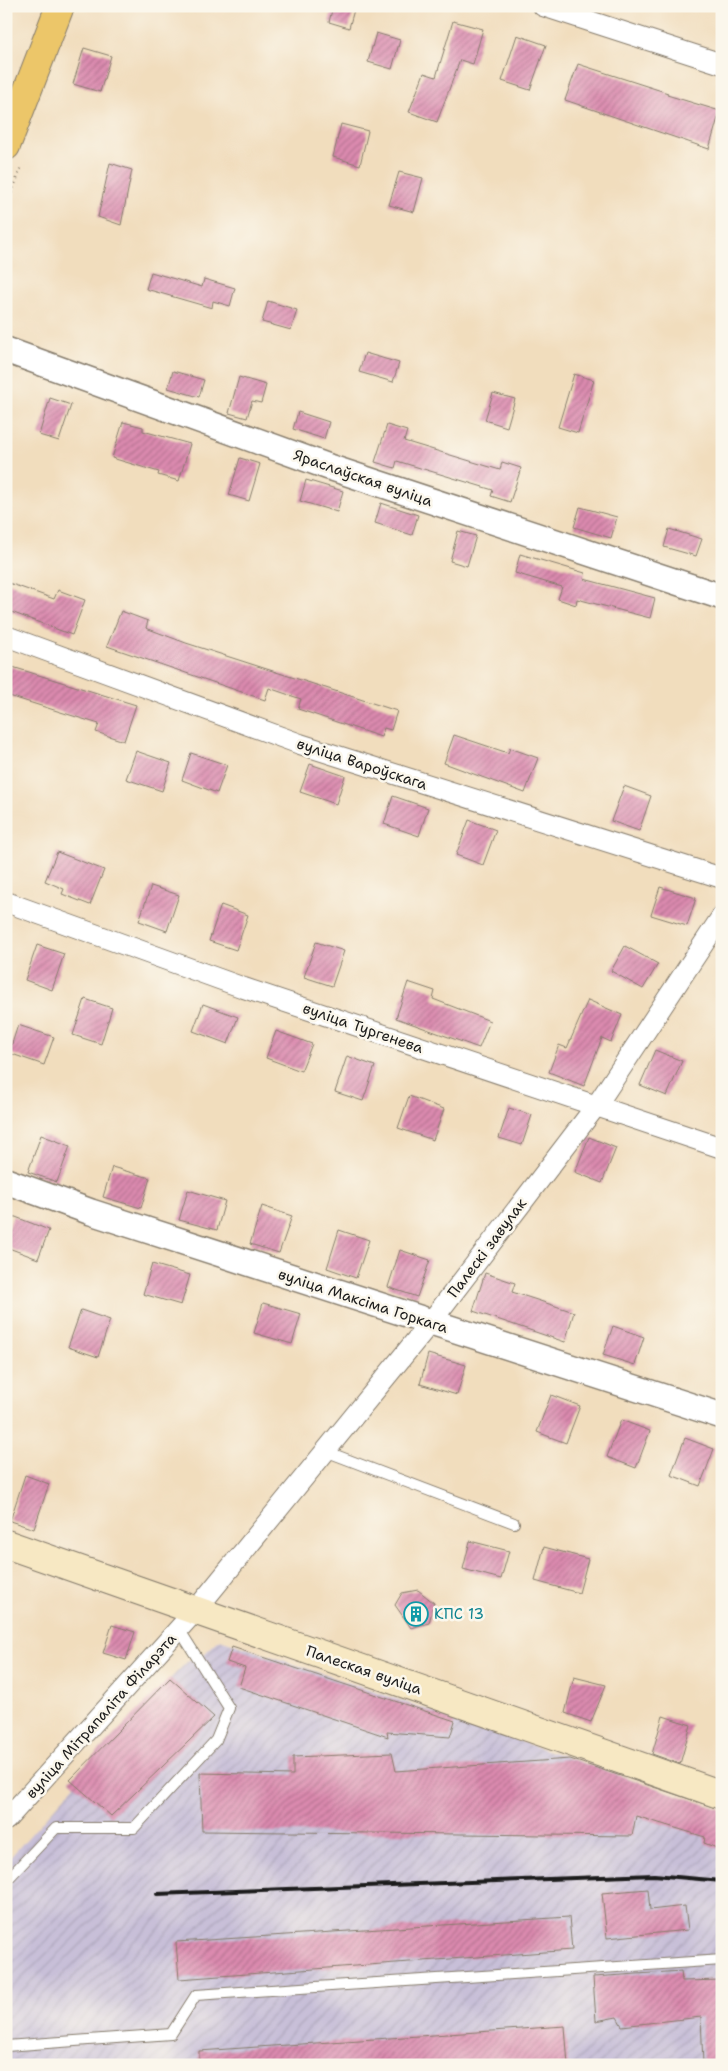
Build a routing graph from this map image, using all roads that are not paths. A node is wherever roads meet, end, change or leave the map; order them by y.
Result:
1 (60, 6) edge
2 (544, 6) edge
3 (722, 64) edge
4 (6, 146) edge
5 (6, 350) edge
6 (722, 597) edge
7 (6, 636) edge
8 (722, 878) edge
9 (6, 902) edge
10 (722, 916) edge
11 (596, 1106) junction
12 (722, 1148) edge
13 (6, 1181) edge
14 (430, 1323) junction
15 (722, 1416) edge
16 (325, 1451) junction
17 (514, 1523) dead end
18 (6, 1544) edge
19 (187, 1620) junction
20 (722, 1795) edge
21 (6, 1820) edge
22 (6, 1881) edge
23 (722, 1960) edge
24 (6, 2046) edge

1 - 4 main road
2 - 3 street
5 - 6 street, Яраслаўская вуліца
7 - 8 street, вуліца Вароўскага
9 - 11 street, вуліца Тургенева
10 - 11 street, Палескі завулак
11 - 12 street, вуліца Тургенева
11 - 14 street, Палескі завулак
13 - 14 street, вуліца Максіма Горкага
14 - 15 street, вуліца Максіма Горкага
14 - 16 street, Палескі завулак
16 - 17 lane
16 - 19 street, Палескі завулак
18 - 19 main road, Палеская вуліца
19 - 20 main road, Палеская вуліца
19 - 21 street, вуліца Мітрапаліта Філарэта
19 - 22 lane
23 - 24 lane

